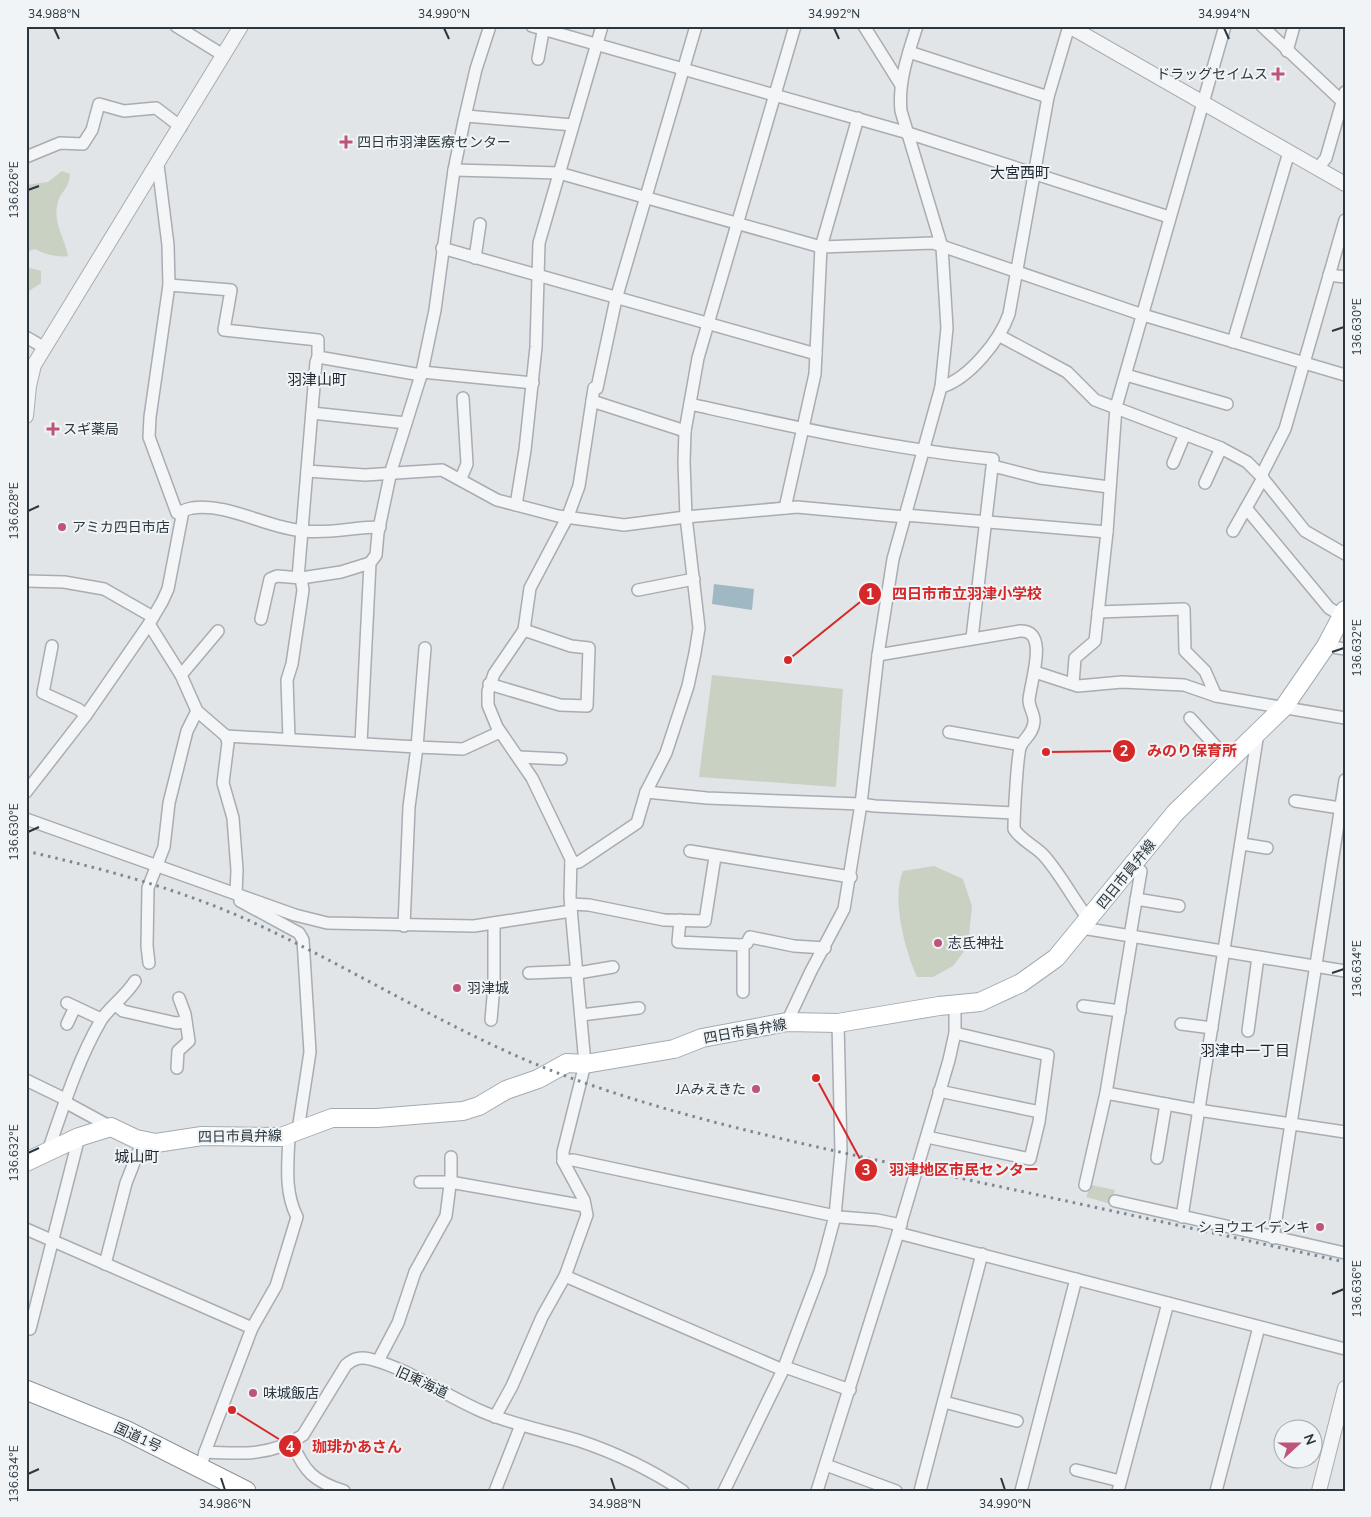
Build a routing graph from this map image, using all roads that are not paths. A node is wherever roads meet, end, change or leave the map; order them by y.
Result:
1 (176, 26) edge
2 (241, 26) edge
3 (490, 26) edge
4 (602, 26) edge
5 (696, 26) edge
6 (795, 26) edge
7 (864, 26) edge
8 (917, 26) edge
9 (1069, 26) edge
10 (1225, 26) edge
11 (1262, 26) edge
12 (1294, 26) edge
13 (539, 27) edge
14 (597, 43) junction
15 (1287, 51) junction
16 (909, 52) junction
17 (223, 55) junction
18 (538, 59) dead end
19 (684, 68) junction
20 (901, 85) junction
21 (776, 94) junction
22 (1048, 97) junction
23 (1344, 100) edge
24 (1203, 103) junction
25 (466, 116) junction
26 (858, 118) junction
27 (573, 125) junction
28 (181, 127) junction
29 (908, 133) junction
30 (1289, 152) junction
31 (26, 157) edge
32 (158, 165) junction
33 (1318, 168) junction
34 (454, 170) junction
35 (559, 172) junction
36 (1033, 173) junction
37 (1345, 184) edge
38 (645, 198) junction
39 (1170, 217) junction
40 (1345, 220) edge
41 (480, 224) dead end
42 (738, 224) junction
43 (821, 247) junction
44 (942, 247) junction
45 (442, 248) junction
46 (475, 258) junction
47 (1017, 273) junction
48 (537, 275) junction
49 (1329, 275) junction
50 (1345, 277) edge
51 (169, 285) junction
52 (616, 299) junction
53 (1143, 315) junction
54 (708, 324) junction
55 (1000, 336) junction
56 (26, 337) edge
57 (1233, 342) junction
58 (45, 348) junction
59 (816, 354) junction
60 (318, 357) junction
61 (1303, 362) junction
62 (422, 373) junction
63 (1126, 375) junction
64 (1345, 375) edge
65 (533, 384) junction
66 (941, 387) junction
67 (463, 398) dead end
68 (27, 401) edge
69 (592, 401) junction
70 (690, 404) junction
71 (1227, 404) dead end
72 (1116, 407) junction
73 (312, 413) junction
74 (26, 416) edge
75 (406, 422) junction
76 (804, 429) junction
77 (685, 431) junction
78 (1185, 434) junction
79 (1221, 448) junction
80 (924, 452) junction
81 (1173, 463) dead end
82 (993, 466) junction
83 (307, 471) junction
84 (391, 471) junction
85 (1262, 477) junction
86 (461, 478) junction
87 (1204, 483) dead end
88 (1109, 487) junction
89 (516, 506) junction
90 (786, 508) junction
91 (1246, 508) junction
92 (183, 511) junction
93 (568, 516) junction
94 (686, 516) junction
95 (905, 516) junction
96 (985, 522) junction
97 (380, 527) junction
98 (302, 531) junction
99 (1233, 531) dead end
100 (1107, 532) junction
101 (1345, 554) edge
102 (370, 563) junction
103 (300, 578) junction
104 (694, 579) junction
105 (26, 581) edge
106 (638, 590) dead end
107 (1098, 612) junction
108 (1343, 613) edge
109 (261, 619) dead end
110 (152, 621) junction
111 (524, 630) junction
112 (218, 632) dead end
113 (972, 638) junction
114 (52, 646) dead end
115 (1326, 646) junction
116 (425, 648) dead end
117 (1345, 649) edge
118 (878, 655) junction
119 (1035, 672) junction
120 (181, 675) junction
121 (489, 684) junction
122 (1073, 684) junction
123 (1216, 696) junction
124 (1284, 707) junction
125 (197, 711) junction
126 (86, 715) junction
127 (1190, 718) dead end
128 (1345, 718) edge
129 (500, 732) junction
130 (949, 732) dead end
131 (1258, 733) junction
132 (226, 736) junction
133 (289, 739) junction
134 (361, 743) junction
135 (1021, 745) junction
136 (417, 747) junction
137 (519, 757) junction
138 (560, 759) dead end
139 (1229, 761) junction
140 (1345, 780) edge
141 (26, 792) edge
142 (646, 792) junction
143 (1295, 801) dead end
144 (862, 804) junction
145 (1340, 808) junction
146 (1014, 813) junction
147 (26, 819) edge
148 (1242, 844) junction
149 (1267, 848) dead end
150 (690, 851) dead end
151 (715, 857) junction
152 (571, 863) junction
153 (158, 865) junction
154 (1141, 871) dead end
155 (851, 877) junction
156 (239, 895) junction
157 (1136, 899) junction
158 (1179, 906) dead end
159 (571, 908) junction
160 (680, 920) junction
161 (494, 923) junction
162 (1086, 924) junction
163 (404, 926) junction
164 (1131, 936) junction
165 (743, 945) junction
166 (825, 948) junction
167 (1224, 952) junction
168 (1258, 957) junction
169 (149, 963) dead end
170 (1315, 966) junction
171 (613, 967) dead end
172 (1345, 971) edge
173 (577, 972) junction
174 (529, 973) dead end
175 (136, 981) dead end
176 (743, 992) dead end
177 (179, 998) dead end
178 (116, 1005) junction
179 (955, 1005) junction
180 (1082, 1006) dead end
181 (639, 1008) dead end
182 (1120, 1011) junction
183 (581, 1015) junction
184 (101, 1019) junction
185 (491, 1020) dead end
186 (186, 1022) junction
187 (786, 1022) junction
188 (838, 1023) junction
189 (67, 1024) dead end
190 (1181, 1024) dead end
191 (1212, 1028) junction
192 (1248, 1031) dead end
193 (955, 1033) junction
194 (585, 1064) junction
195 (176, 1068) dead end
196 (26, 1080) edge
197 (939, 1091) junction
198 (1106, 1093) junction
199 (65, 1100) junction
200 (1166, 1104) junction
201 (1198, 1110) junction
202 (1040, 1112) junction
203 (1291, 1124) junction
204 (111, 1127) junction
205 (1345, 1132) edge
206 (293, 1133) junction
207 (79, 1137) junction
208 (926, 1137) junction
209 (143, 1140) junction
210 (48, 1151) junction
211 (451, 1157) dead end
212 (1157, 1158) dead end
213 (563, 1161) junction
214 (26, 1162) edge
215 (420, 1182) dead end
216 (450, 1182) junction
217 (1085, 1185) dead end
218 (1115, 1201) dead end
219 (585, 1206) junction
220 (835, 1216) junction
221 (1182, 1217) junction
222 (26, 1229) edge
223 (900, 1229) junction
224 (1273, 1238) junction
225 (53, 1241) junction
226 (982, 1254) junction
227 (1345, 1254) edge
228 (105, 1264) junction
229 (565, 1276) junction
230 (1076, 1279) junction
231 (1168, 1303) junction
232 (1259, 1326) junction
233 (252, 1328) junction
234 (30, 1329) dead end
235 (1345, 1349) edge
236 (378, 1361) junction
237 (784, 1368) junction
238 (1345, 1388) edge
239 (26, 1390) edge
240 (850, 1390) junction
241 (944, 1402) junction
242 (495, 1416) junction
243 (1017, 1421) dead end
244 (521, 1425) junction
245 (292, 1443) junction
246 (203, 1460) junction
247 (826, 1465) junction
248 (1076, 1470) dead end
249 (1119, 1486) edge
250 (246, 1491) edge
251 (344, 1491) edge
252 (495, 1491) edge
253 (683, 1491) edge
254 (724, 1491) edge
255 (817, 1491) edge
256 (896, 1491) edge
257 (920, 1491) edge
258 (1021, 1491) edge
259 (1216, 1491) edge
260 (1318, 1491) edge

1 - 17 street
2 - 17 street
3 - 25 street
4 - 14 street
5 - 19 street
6 - 21 street
7 - 20 street
8 - 16 street
9 - 22 street
9 - 24 street
10 - 24 street
11 - 15 street
12 - 15 street
13 - 14 street
13 - 18 street
14 - 19 street
14 - 27 street
15 - 23 street
16 - 20 street
16 - 22 street
17 - 28 street
19 - 21 street
19 - 38 street
20 - 29 street
21 - 26 street
21 - 42 street
22 - 36 street
23 - 33 street
24 - 30 street
24 - 39 street
25 - 27 street
25 - 34 street
26 - 29 street
26 - 43 street
27 - 35 street
28 - 31 street
28 - 32 street
29 - 36 street
29 - 44 street
30 - 33 street
30 - 57 street
32 - 51 street
32 - 58 street
33 - 37 street
34 - 35 street
34 - 45 street
35 - 38 street
35 - 48 street
36 - 39 street
36 - 47 street
38 - 42 street
38 - 52 street
39 - 53 street
40 - 49 street
41 - 46 street
42 - 43 street
42 - 54 street
43 - 44 street
43 - 59 street
44 - 47 street
44 - 66 street
45 - 46 street
45 - 62 street
46 - 48 street
47 - 53 street
47 - 55 street
48 - 52 street
48 - 65 street
49 - 50 street
49 - 61 street
51 - 60 street
51 - 92 street
52 - 54 street
52 - 69 street
53 - 57 street
53 - 63 street
54 - 59 street
54 - 70 street
55 - 66 street
55 - 72 street
56 - 58 street
57 - 61 street
58 - 68 street
59 - 76 street
60 - 62 street
60 - 73 street
61 - 64 street
61 - 85 street
62 - 65 street
62 - 75 street
63 - 71 street
63 - 72 street
65 - 89 street
66 - 80 street
67 - 86 street
68 - 74 street
69 - 77 street
69 - 93 street
70 - 76 street
70 - 77 street
72 - 78 street
72 - 88 street
73 - 75 street
73 - 83 street
75 - 84 street
76 - 80 street
76 - 90 street
77 - 94 street
78 - 79 street
78 - 81 street
79 - 85 street
79 - 87 street
80 - 82 street
80 - 95 street
82 - 88 street
82 - 96 street
83 - 84 street
83 - 98 street
84 - 86 street
84 - 97 street
85 - 91 street
85 - 101 street
86 - 89 street
88 - 100 street
89 - 93 street
90 - 94 street
90 - 95 street
91 - 99 street
91 - 108 street
92 - 98 street
92 - 110 street
93 - 94 street
93 - 111 street
94 - 104 street
95 - 96 street
95 - 118 street
96 - 100 street
96 - 113 street
97 - 98 street
97 - 102 street
98 - 103 street
100 - 107 street
102 - 103 street
102 - 134 street
103 - 109 street
103 - 133 street
104 - 106 street
104 - 142 street
105 - 110 street
107 - 122 street
107 - 123 street
108 - 115 main road, 四日市員弁線
110 - 120 street
110 - 126 street
111 - 121 street
111 - 121 street
112 - 120 street
113 - 118 street
113 - 119 street
114 - 126 street
115 - 117 street
115 - 124 main road, 四日市員弁線
116 - 136 street
118 - 144 street
119 - 122 street
119 - 135 street
120 - 125 street
121 - 129 street
122 - 123 street
123 - 124 street
124 - 128 street
124 - 131 main road, 四日市員弁線
125 - 132 street
125 - 153 street
126 - 141 street
127 - 139 street
129 - 136 street
129 - 137 street
130 - 135 street
131 - 139 main road, 四日市員弁線
131 - 148 street
132 - 133 street
132 - 156 street
133 - 134 street
134 - 136 street
135 - 146 street
136 - 163 street
137 - 138 street
137 - 152 street
139 - 162 main road, 四日市員弁線
140 - 145 street
142 - 144 street
142 - 152 street
143 - 145 street
144 - 146 street
144 - 155 street
145 - 170 street
146 - 162 street
147 - 153 street
148 - 149 street
148 - 167 street
150 - 151 street
151 - 155 street
151 - 160 street
152 - 159 street
153 - 156 street
153 - 169 street
154 - 157 street
155 - 166 street
156 - 163 street
156 - 206 street
157 - 158 street
157 - 164 street
159 - 160 street
159 - 161 street
159 - 173 street
160 - 165 street
161 - 163 street
161 - 185 street
162 - 164 street
162 - 179 main road, 四日市員弁線
164 - 167 street
164 - 182 street
165 - 166 street
165 - 176 street
166 - 187 street
167 - 168 street
167 - 191 street
168 - 170 street
168 - 192 street
170 - 172 street
170 - 203 street
171 - 173 street
173 - 174 street
173 - 183 street
175 - 178 street
177 - 186 street
178 - 184 street
178 - 186 street
179 - 188 main road, 四日市員弁線
179 - 193 street
180 - 182 street
181 - 183 street
182 - 198 street
183 - 194 street
184 - 189 street
184 - 199 street
186 - 195 street
187 - 188 main road, 四日市員弁線
187 - 194 main road, 四日市員弁線
188 - 220 street
190 - 191 street
191 - 201 street
193 - 197 street
193 - 202 street
194 - 206 main road, 四日市員弁線
194 - 213 street
196 - 199 street
197 - 202 street
197 - 208 street
198 - 200 street
198 - 217 street
199 - 204 street
199 - 210 street
200 - 201 street
200 - 212 street
201 - 203 street
201 - 221 street
202 - 208 street
203 - 205 street
203 - 224 street
204 - 207 main road
204 - 209 main road, 四日市員弁線
206 - 209 main road, 四日市員弁線
206 - 233 street
207 - 210 main road
207 - 225 street
208 - 223 street
209 - 228 street
210 - 214 main road
211 - 216 street
213 - 219 street
213 - 220 street
215 - 216 street
216 - 219 street
216 - 236 street
218 - 221 street
219 - 229 street
220 - 223 street
220 - 237 street
221 - 224 street
222 - 225 street
223 - 226 street
223 - 240 street
224 - 227 street
225 - 228 street
225 - 234 street
226 - 230 street
226 - 241 street
228 - 233 street
229 - 237 street
229 - 242 street
230 - 231 street
230 - 258 street
231 - 232 street
231 - 249 street
232 - 235 street
232 - 259 street
233 - 246 street
236 - 242 street, 旧東海道
236 - 245 street, 旧東海道
237 - 240 street
237 - 254 street
238 - 260 street
239 - 246 highway, 国道1号
240 - 247 street
241 - 243 street
241 - 257 street
242 - 244 street, 旧東海道
244 - 252 street
244 - 253 street, 旧東海道
245 - 246 street, 旧東海道
245 - 251 street
246 - 250 highway, 国道1号
247 - 255 street
247 - 256 street
248 - 249 street

